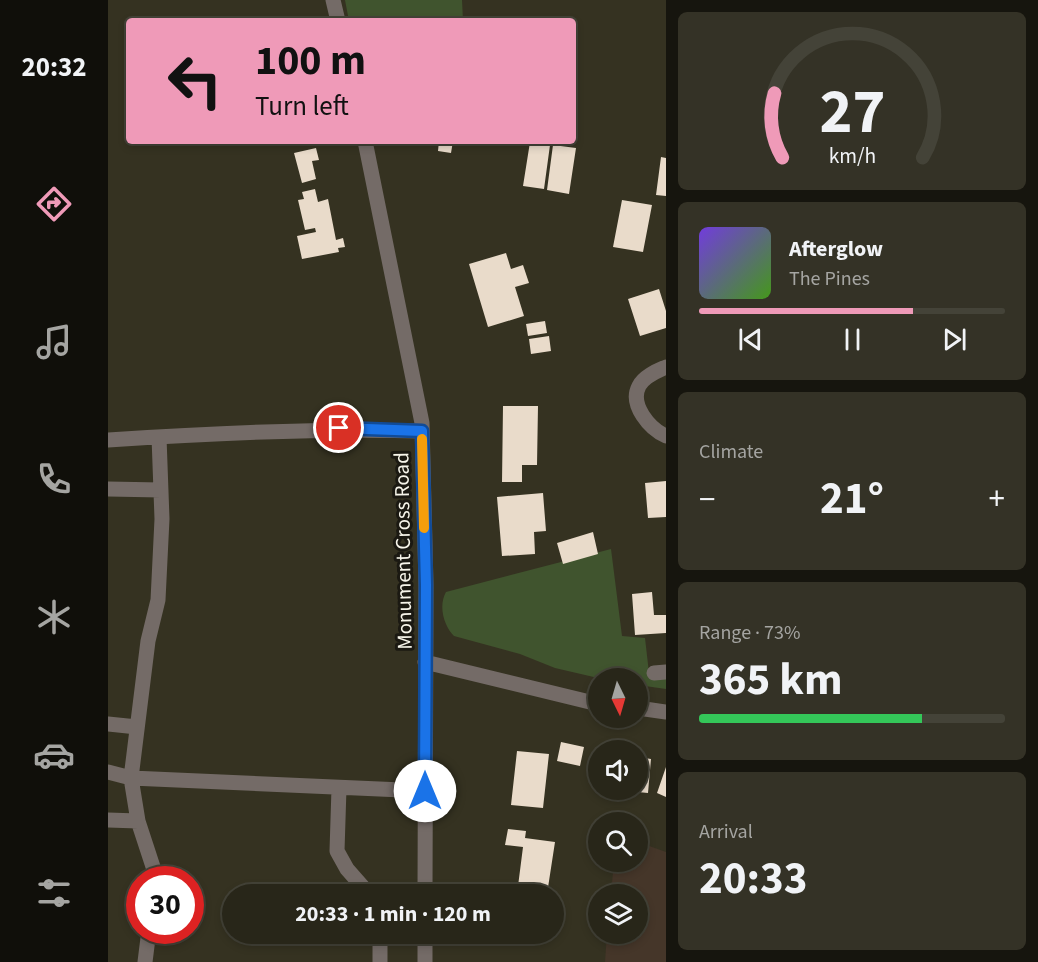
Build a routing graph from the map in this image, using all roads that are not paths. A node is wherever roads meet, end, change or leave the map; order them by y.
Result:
1 (333, 0) edge
2 (337, 18) edge
3 (366, 144) edge
4 (666, 366) edge
5 (422, 431) junction
6 (666, 436) edge
7 (159, 437) junction
8 (108, 441) edge
9 (108, 489) edge
10 (161, 490) junction
11 (425, 662) junction
12 (588, 702) edge
13 (648, 709) edge
14 (666, 712) edge
15 (108, 724) edge
16 (137, 727) junction
17 (108, 772) edge
18 (131, 778) junction
19 (339, 788) junction
20 (425, 791) junction
21 (108, 820) edge
22 (138, 821) junction
23 (152, 866) edge
24 (360, 884) edge
25 (425, 884) edge
26 (147, 944) edge
27 (380, 944) edge
28 (425, 944) edge
29 (145, 962) edge
30 (380, 962) edge
31 (426, 962) edge

1 - 2 street
3 - 5 street, Monument Cross Road
4 - 6 street
5 - 7 street
5 - 11 street, Monument Cross Road
7 - 8 street
7 - 10 street
9 - 10 street
10 - 16 street
11 - 12 street
11 - 20 street, Monument Cross Road
13 - 14 street
15 - 16 street
16 - 18 street
17 - 18 street
18 - 19 street
18 - 22 street
19 - 20 street
19 - 24 street
20 - 25 street, Monument Cross Road
21 - 22 street
22 - 23 street
26 - 29 street
27 - 30 street
28 - 31 street

